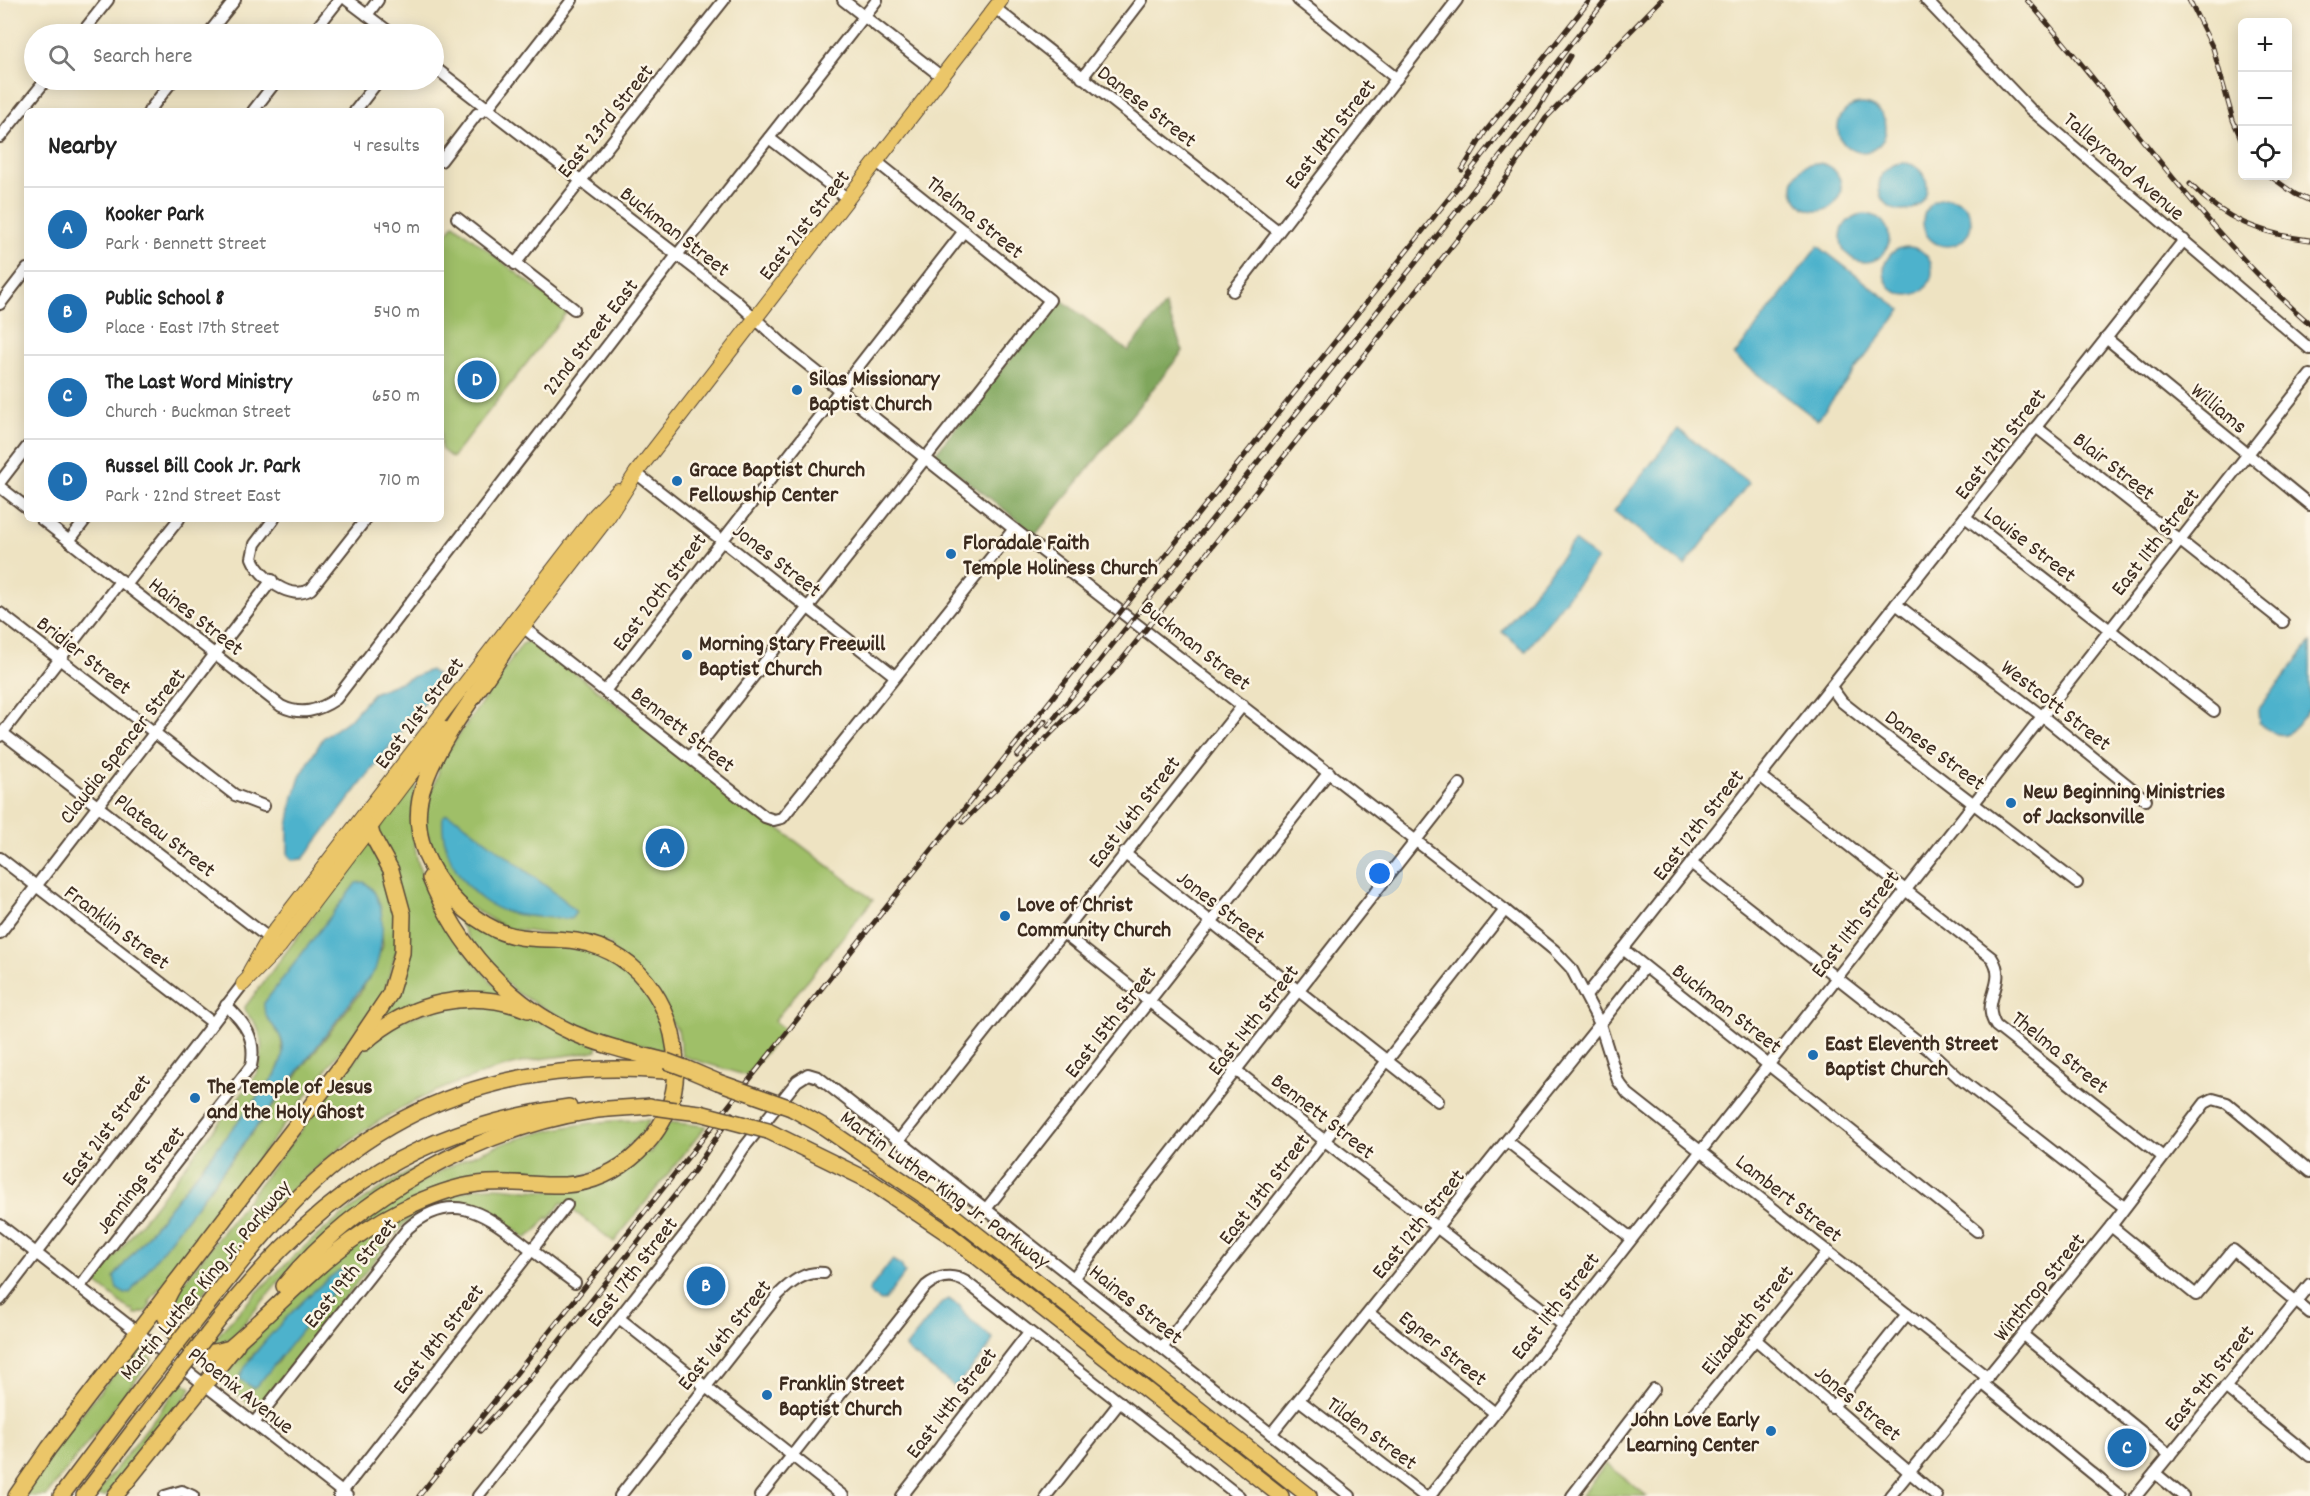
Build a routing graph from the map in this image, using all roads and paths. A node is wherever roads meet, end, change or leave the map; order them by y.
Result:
1 (108, 0) edge
2 (235, 0) edge
3 (339, 0) edge
4 (347, 0) edge
5 (378, 0) edge
6 (572, 0) edge
7 (724, 0) edge
8 (843, 0) edge
9 (877, 0) edge
10 (1142, 0) edge
11 (1298, 0) edge
12 (1457, 0) edge
13 (1926, 0) edge
14 (998, 4) edge
15 (367, 15) junction
16 (864, 16) junction
17 (89, 24) edge
18 (216, 24) edge
19 (320, 24) edge
20 (379, 24) edge
21 (444, 75) edge
22 (942, 77) junction
23 (1082, 78) junction
24 (1397, 79) junction
25 (38, 90) edge
26 (165, 90) edge
27 (269, 90) edge
28 (372, 90) edge
29 (151, 108) edge
30 (255, 108) edge
31 (358, 108) edge
32 (487, 109) junction
33 (0, 136) edge
34 (769, 138) junction
35 (444, 157) edge
36 (877, 162) junction
37 (580, 180) junction
38 (848, 199) junction
39 (457, 218) dead end
40 (964, 231) junction
41 (1278, 231) junction
42 (2184, 240) junction
43 (677, 255) junction
44 (515, 264) junction
45 (24, 273) edge
46 (1233, 291) dead end
47 (0, 304) edge
48 (574, 309) dead end
49 (756, 319) junction
50 (2106, 338) junction
51 (2310, 349) edge
52 (2310, 375) edge
53 (838, 390) junction
54 (2036, 427) junction
55 (24, 451) edge
56 (2247, 455) junction
57 (926, 459) junction
58 (636, 473) junction
59 (0, 484) edge
60 (24, 505) edge
61 (2310, 505) edge
62 (1965, 517) junction
63 (46, 522) edge
64 (84, 522) edge
65 (176, 522) edge
66 (272, 522) edge
67 (364, 522) edge
68 (1014, 529) junction
69 (722, 539) junction
70 (2180, 540) junction
71 (69, 541) junction
72 (272, 580) junction
73 (124, 583) junction
74 (1896, 604) junction
75 (808, 607) junction
76 (0, 613) edge
77 (2283, 622) dead end
78 (519, 624) junction
79 (2110, 629) junction
80 (503, 653) junction
81 (215, 654) junction
82 (59, 659) junction
83 (896, 676) junction
84 (1831, 687) junction
85 (605, 691) junction
86 (336, 699) joint
87 (1243, 705) junction
88 (2214, 711) dead end
89 (2042, 716) junction
90 (155, 732) junction
91 (1, 733) edge
92 (690, 757) junction
93 (1329, 772) junction
94 (1760, 776) junction
95 (1460, 784) dead end
96 (2145, 800) dead end
97 (1973, 802) junction
98 (373, 805) junction
99 (98, 806) junction
100 (264, 806) dead end
101 (370, 827) junction
102 (1416, 840) junction
103 (1124, 853) junction
104 (425, 855) junction
105 (0, 858) edge
106 (1691, 863) junction
107 (2077, 884) dead end
108 (36, 886) junction
109 (1905, 890) junction
110 (1505, 910) junction
111 (1211, 923) junction
112 (0, 933) edge
113 (1063, 933) junction
114 (274, 942) junction
115 (1623, 949) junction
116 (1645, 967) junction
117 (1837, 978) junction
118 (243, 984) joint
119 (1299, 992) junction
120 (1586, 996) junction
121 (1149, 1001) junction
122 (226, 1005) junction
123 (545, 1017) junction
124 (213, 1023) junction
125 (1599, 1024) junction
126 (1388, 1061) junction
127 (343, 1064) junction
128 (1769, 1064) junction
129 (665, 1066) junction
130 (1236, 1071) junction
131 (813, 1074) joint
132 (1438, 1101) dead end
133 (652, 1107) junction
134 (899, 1140) junction
135 (1325, 1141) junction
136 (1507, 1141) junction
137 (1700, 1150) junction
138 (2163, 1157) junction
139 (2310, 1172) edge
140 (567, 1205) dead end
141 (2124, 1207) junction
142 (986, 1209) junction
143 (0, 1225) edge
144 (2111, 1226) junction
145 (1438, 1227) junction
146 (1977, 1231) dead end
147 (1631, 1238) junction
148 (531, 1250) junction
149 (1828, 1251) junction
150 (36, 1253) junction
151 (824, 1273) dead end
152 (1074, 1277) junction
153 (177, 1281) junction
154 (575, 1283) dead end
155 (2310, 1284) edge
156 (80, 1286) junction
157 (0, 1300) edge
158 (2296, 1301) junction
159 (2310, 1312) edge
160 (1369, 1313) junction
161 (1907, 1314) junction
162 (619, 1318) junction
163 (1563, 1325) junction
164 (138, 1332) junction
165 (1029, 1332) junction
166 (2023, 1335) junction
167 (242, 1338) junction
168 (1755, 1339) junction
169 (1162, 1348) junction
170 (1985, 1381) junction
171 (205, 1385) junction
172 (705, 1387) junction
173 (2225, 1387) junction
174 (1654, 1389) dead end
175 (1299, 1400) junction
176 (1120, 1402) junction
177 (1832, 1408) junction
178 (1495, 1413) junction
179 (1695, 1413) dead end
180 (254, 1423) junction
181 (1271, 1434) junction
182 (2170, 1455) junction
183 (792, 1456) junction
184 (2310, 1456) edge
185 (1909, 1472) junction
186 (2155, 1473) junction
187 (1226, 1486) junction
188 (342, 1495) edge
189 (16, 1496) edge
190 (61, 1496) edge
191 (84, 1496) edge
192 (115, 1496) edge
193 (165, 1496) edge
194 (193, 1496) edge
195 (478, 1496) edge
196 (620, 1496) edge
197 (760, 1496) edge
198 (843, 1496) edge
199 (902, 1496) edge
200 (1046, 1496) edge
201 (1219, 1496) edge
202 (1239, 1496) edge
203 (1281, 1496) edge
204 (1309, 1496) edge
205 (1350, 1496) edge
206 (1424, 1496) edge
207 (1430, 1496) edge
208 (1572, 1496) edge
209 (1890, 1496) edge
210 (1937, 1496) edge
211 (2120, 1496) edge
212 (2136, 1496) edge
213 (2183, 1496) edge

1 - 17 street
2 - 18 street
3 - 19 street
4 - 15 street
5 - 15 street
6 - 32 street
7 - 37 street, East 23rd Street
8 - 16 street
9 - 16 street, 22nd Street East
10 - 23 street
11 - 24 street
12 - 24 street, East 18th Street
13 - 42 street, Talleyrand Avenue
14 - 22 main road, East 21st Street
14 - 23 street, Danese Street
15 - 20 street
16 - 22 street
16 - 34 street, 22nd Street East
21 - 32 street, Buckman Street
22 - 36 main road, East 21st Street
23 - 41 street, Danese Street
24 - 41 street, East 18th Street
25 - 33 street
26 - 29 street
27 - 30 street
28 - 31 street
32 - 35 street
32 - 37 street, Buckman Street
34 - 38 street
34 - 43 street, 22nd Street East
36 - 38 main road, East 21st Street
36 - 40 street, Thelma Street
37 - 43 street, Buckman Street
37 - 44 street, East 23rd Street
38 - 49 main road, East 21st Street
39 - 44 street
40 - 53 street, East 20th Street
40 - 57 street, Thelma Street
41 - 46 street, East 18th Street
42 - 50 street, East 12th Street
42 - 51 street, Talleyrand Avenue
43 - 49 street, Buckman Street
43 - 86 street, 22nd Street East
44 - 48 street
45 - 47 street
49 - 53 street, Buckman Street
49 - 58 main road, East 21st Street
50 - 54 street, East 12th Street
50 - 56 street, Williams
52 - 56 street, East 11th Street
53 - 57 street, Buckman Street
53 - 69 street, East 20th Street
54 - 62 street, East 12th Street
54 - 70 street, Blair Street
55 - 59 street
56 - 61 street, Williams
56 - 70 street, East 11th Street
57 - 68 street, Buckman Street
57 - 75 street
58 - 69 street, Jones Street
58 - 78 main road, East 21st Street
59 - 60 street
62 - 74 street, East 12th Street
62 - 79 street, Louise Street
63 - 71 street, Haines Street
64 - 71 street
65 - 73 street
66 - 72 street
67 - 72 street
68 - 83 street
68 - 87 street, Buckman Street
69 - 75 street, Jones Street
69 - 85 street, East 20th Street
70 - 77 street, Blair Street
70 - 79 street, East 11th Street
71 - 73 street, Haines Street
72 - 81 street, Claudia Spencer Street
73 - 81 street, Haines Street
73 - 82 street
74 - 84 street, East 12th Street
74 - 89 street, Westcott Street
75 - 83 street, Jones Street
75 - 92 street
76 - 82 street, Bridier Street
78 - 80 main road, East 21st Street
78 - 85 street, Bennett Street
78 - 98 main road, East 21st Street
79 - 88 street, Louise Street
79 - 89 street, East 11th Street
80 - 101 main road, East 21st Street
80 - 104 highway
81 - 86 street, Haines Street
81 - 90 street, Claudia Spencer Street
82 - 90 street, Bridier Street
82 - 91 street
83 - 92 street, Bennett Street
84 - 94 street, East 12th Street
84 - 97 street, Danese Street
85 - 92 street, Bennett Street
87 - 93 street, Buckman Street
87 - 103 street, East 16th Street
89 - 96 street, Westcott Street
89 - 97 street, East 11th Street
90 - 99 street, Claudia Spencer Street
90 - 100 street, Bridier Street
91 - 99 street, Plateau Street
93 - 102 street, Buckman Street
93 - 111 street, East 15th Street
94 - 106 street, East 12th Street
94 - 109 street, Thelma Street
95 - 102 street, East 14th Street
97 - 107 street, Danese Street
97 - 109 street, East 11th Street
98 - 101 street
98 - 114 main road, East 21st Street
99 - 108 street, Claudia Spencer Street
99 - 114 street, Plateau Street
101 - 114 main road, East 21st Street
101 - 127 highway
102 - 110 street, Buckman Street
102 - 119 street, East 14th Street
103 - 111 street, Jones Street
103 - 113 street, East 16th Street
104 - 123 highway
104 - 167 highway
105 - 108 street, Franklin Street
106 - 115 street, East 12th Street
106 - 117 street
108 - 112 street, Claudia Spencer Street
108 - 124 street, Franklin Street
109 - 117 street, East 11th Street
109 - 138 street, Thelma Street
110 - 120 street, Buckman Street
110 - 126 street, East 13th Street
111 - 119 street, Jones Street
111 - 121 street, East 15th Street
113 - 121 street, Bennett Street
113 - 134 street, East 16th Street
114 - 118 main road, East 21st Street
115 - 116 street, Buckman Street
115 - 120 street, East 12th Street
116 - 125 street, East 12th Street
116 - 128 street, Buckman Street
117 - 128 street, East 11th Street
117 - 141 street
118 - 122 street, East 21st Street
119 - 126 street, Jones Street
119 - 130 street, East 14th Street
120 - 125 street
121 - 130 street, Bennett Street
121 - 142 street, East 15th Street
122 - 124 street, East 21st Street
122 - 156 street, Jennings Street
123 - 127 highway
123 - 129 highway
124 - 150 street, East 21st Street
125 - 136 street, East 12th Street
125 - 137 street, Lambert Street
126 - 132 street, Jones Street
126 - 135 street, East 13th Street
127 - 153 highway
128 - 137 street, East 11th Street
128 - 146 street, Buckman Street
129 - 190 highway, Martin Luther King Jr. Parkway, bridge
129 - 204 highway, Martin Luther King Jr. Parkway, bridge
130 - 135 street, Bennett Street
130 - 152 street, East 14th Street
131 - 134 street, Haines Street
131 - 162 street, East 17th Street
133 - 167 highway
133 - 191 highway, Martin Luther King Jr. Parkway, bridge
133 - 203 highway, Martin Luther King Jr. Parkway, bridge
134 - 142 street, Haines Street
135 - 145 street, Bennett Street
135 - 169 street, East 13th Street
136 - 145 street, East 12th Street
136 - 147 street
137 - 147 street, East 11th Street
137 - 149 street, Lambert Street
138 - 139 street, Winthrop Street
138 - 141 street, Winthrop Street
140 - 148 street, East 18th Street
141 - 144 street, Winthrop Street
142 - 152 street, Haines Street
143 - 150 street, Phoenix Avenue
144 - 158 street
144 - 166 street, Winthrop Street
145 - 160 street, East 12th Street
145 - 163 street, Bennett Street
147 - 163 street, East 11th Street
148 - 154 street
148 - 180 street, East 19th Street
148 - 188 street, East 18th Street
149 - 161 street, Lambert Street
149 - 168 street, Elizabeth Street
150 - 156 street, Phoenix Avenue
150 - 157 street, East 21st Street
151 - 172 street, East 16th Street
152 - 169 street, Haines Street
153 - 164 highway
153 - 167 highway
155 - 158 street, East 9th Street
156 - 164 street, Phoenix Avenue
158 - 159 street
158 - 173 street, East 9th Street
160 - 175 street, East 12th Street
160 - 178 street, Egner Street
161 - 170 street, Lambert Street
161 - 177 street
162 - 172 street
162 - 195 street, East 17th Street
163 - 178 street, East 11th Street
164 - 171 street, Phoenix Avenue
164 - 189 highway
165 - 176 street
165 - 183 street
165 - 199 street, East 14th Street
166 - 170 street, Winthrop Street
166 - 182 street
167 - 171 highway
168 - 177 street, Jones Street
168 - 179 street, Elizabeth Street
169 - 181 street, Haines Street
170 - 185 street, Winthrop Street
170 - 211 street, Lambert Street
171 - 180 street, Phoenix Avenue
171 - 192 highway
172 - 183 street
172 - 196 street, East 16th Street
173 - 182 street, East 9th Street
173 - 184 street
174 - 208 street
175 - 181 street, East 12th Street
175 - 206 street, Tilden Street
176 - 187 street
176 - 200 street
177 - 185 street, Jones Street
178 - 207 street, East 11th Street
180 - 188 street, Phoenix Avenue
181 - 205 street, Haines Street
182 - 186 street, East 9th Street
183 - 197 street
183 - 198 street
185 - 209 street, Winthrop Street
185 - 210 street, Jones Street
186 - 212 street, East 9th Street
186 - 213 street
187 - 201 street
187 - 202 street
193 - 194 street

